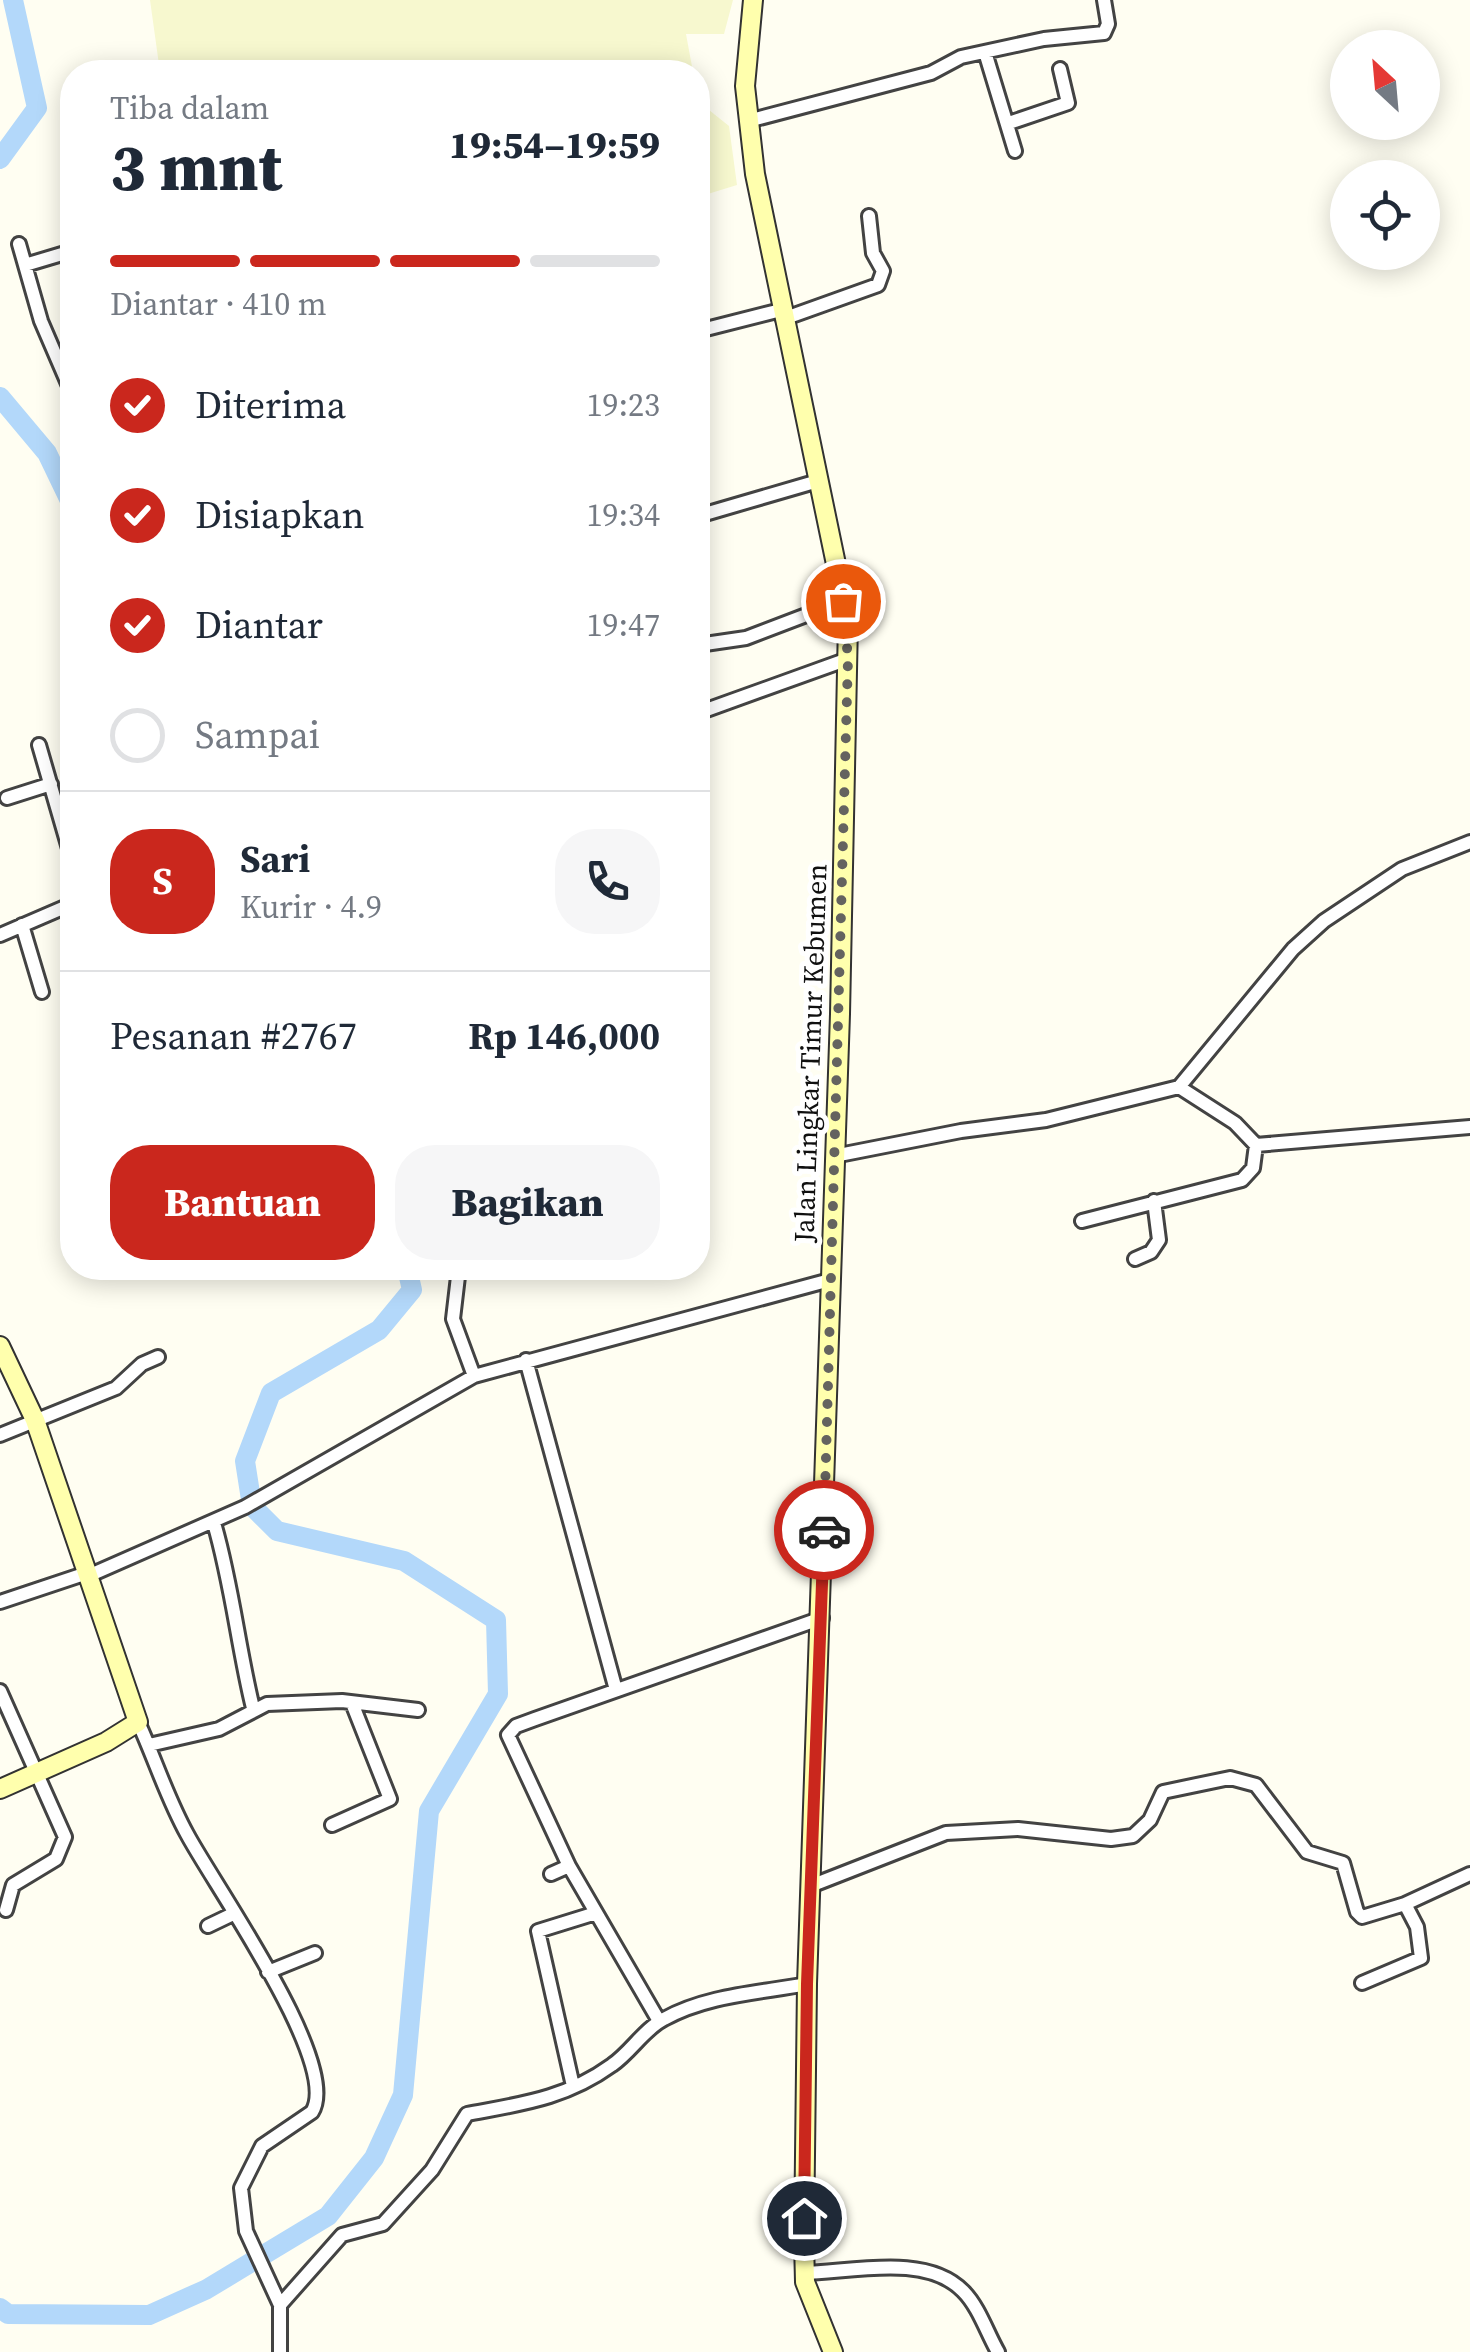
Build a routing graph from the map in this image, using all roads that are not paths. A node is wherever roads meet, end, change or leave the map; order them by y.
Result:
1 (753, 0) edge
2 (1104, 0) edge
3 (985, 52) junction
4 (1060, 69) dead end
5 (748, 121) junction
6 (1009, 123) junction
7 (1015, 151) dead end
8 (869, 216) dead end
9 (19, 244) dead end
10 (60, 254) edge
11 (25, 264) junction
12 (782, 314) junction
13 (710, 329) edge
14 (60, 366) edge
15 (818, 481) junction
16 (710, 512) edge
17 (843, 601) junction
18 (710, 643) edge
19 (848, 659) junction
20 (710, 709) edge
21 (40, 745) dead end
22 (51, 784) junction
23 (7, 798) dead end
24 (60, 816) edge
25 (1470, 842) edge
26 (60, 909) edge
27 (22, 925) junction
28 (0, 934) edge
29 (42, 992) dead end
30 (1179, 1087) junction
31 (1470, 1126) edge
32 (1256, 1144) junction
33 (834, 1156) junction
34 (1154, 1201) junction
35 (1082, 1221) dead end
36 (1135, 1259) dead end
37 (458, 1280) edge
38 (830, 1280) junction
39 (0, 1346) edge
40 (158, 1358) dead end
41 (526, 1360) junction
42 (474, 1376) junction
43 (35, 1420) junction
44 (0, 1435) edge
45 (214, 1523) junction
46 (87, 1575) junction
47 (0, 1602) edge
48 (822, 1618) junction
49 (616, 1690) junction
50 (0, 1692) edge
51 (352, 1703) junction
52 (253, 1708) junction
53 (418, 1710) dead end
54 (138, 1722) junction
55 (149, 1745) junction
56 (34, 1774) junction
57 (0, 1789) edge
58 (332, 1824) dead end
59 (569, 1866) junction
60 (551, 1874) dead end
61 (1470, 1874) edge
62 (813, 1885) junction
63 (1405, 1904) junction
64 (6, 1910) dead end
65 (596, 1913) junction
66 (232, 1914) junction
67 (208, 1926) dead end
68 (316, 1953) dead end
69 (268, 1972) junction
70 (1362, 1983) dead end
71 (807, 1984) junction
72 (659, 2021) junction
73 (573, 2086) junction
74 (804, 2273) junction
75 (276, 2300) junction
76 (280, 2352) edge
77 (833, 2352) edge
78 (998, 2352) edge

1 - 5 main road, Jalan Lingkar Timur Kebumen
2 - 3 street
3 - 5 street
3 - 6 street
4 - 6 street
5 - 12 main road, Jalan Lingkar Timur Kebumen
6 - 7 street
8 - 12 street
9 - 11 street
10 - 11 street
11 - 14 street
12 - 13 street
12 - 15 main road, Jalan Lingkar Timur Kebumen
15 - 16 street
15 - 17 main road, Jalan Lingkar Timur Kebumen
17 - 18 street
17 - 19 main road, Jalan Lingkar Timur Kebumen
19 - 20 street
19 - 33 main road, Jalan Lingkar Timur Kebumen
21 - 22 street
22 - 23 street
22 - 24 street
25 - 30 street
26 - 27 street
27 - 28 street
27 - 29 street
30 - 32 street
30 - 33 street
31 - 32 street
32 - 34 street
33 - 38 main road, Jalan Lingkar Timur Kebumen
34 - 35 street
34 - 36 street
37 - 42 street
38 - 41 street
38 - 48 main road, Jalan Lingkar Timur Kebumen
39 - 43 main road
40 - 43 street
41 - 42 street
41 - 49 street
42 - 45 street
43 - 44 street
43 - 46 main road
45 - 46 street
45 - 52 street
46 - 47 street
46 - 54 main road
48 - 49 street
48 - 62 main road, Jalan Lingkar Timur Kebumen
49 - 59 street
50 - 56 street
51 - 52 street
51 - 53 street
51 - 58 street
52 - 55 street
54 - 55 street
54 - 56 main road
55 - 66 street
56 - 57 main road
56 - 64 street
59 - 60 street
59 - 65 street
61 - 63 street
62 - 63 street
62 - 71 main road, Jalan Lingkar Timur Kebumen
63 - 70 street
65 - 72 street
65 - 73 street
66 - 67 street
66 - 69 street
68 - 69 street
69 - 75 street
71 - 72 street
71 - 74 main road, Jalan Lingkar Timur Kebumen
72 - 73 street
73 - 75 street
74 - 77 main road, Jalan Lingkar Timur Kebumen
74 - 78 street
75 - 76 street

